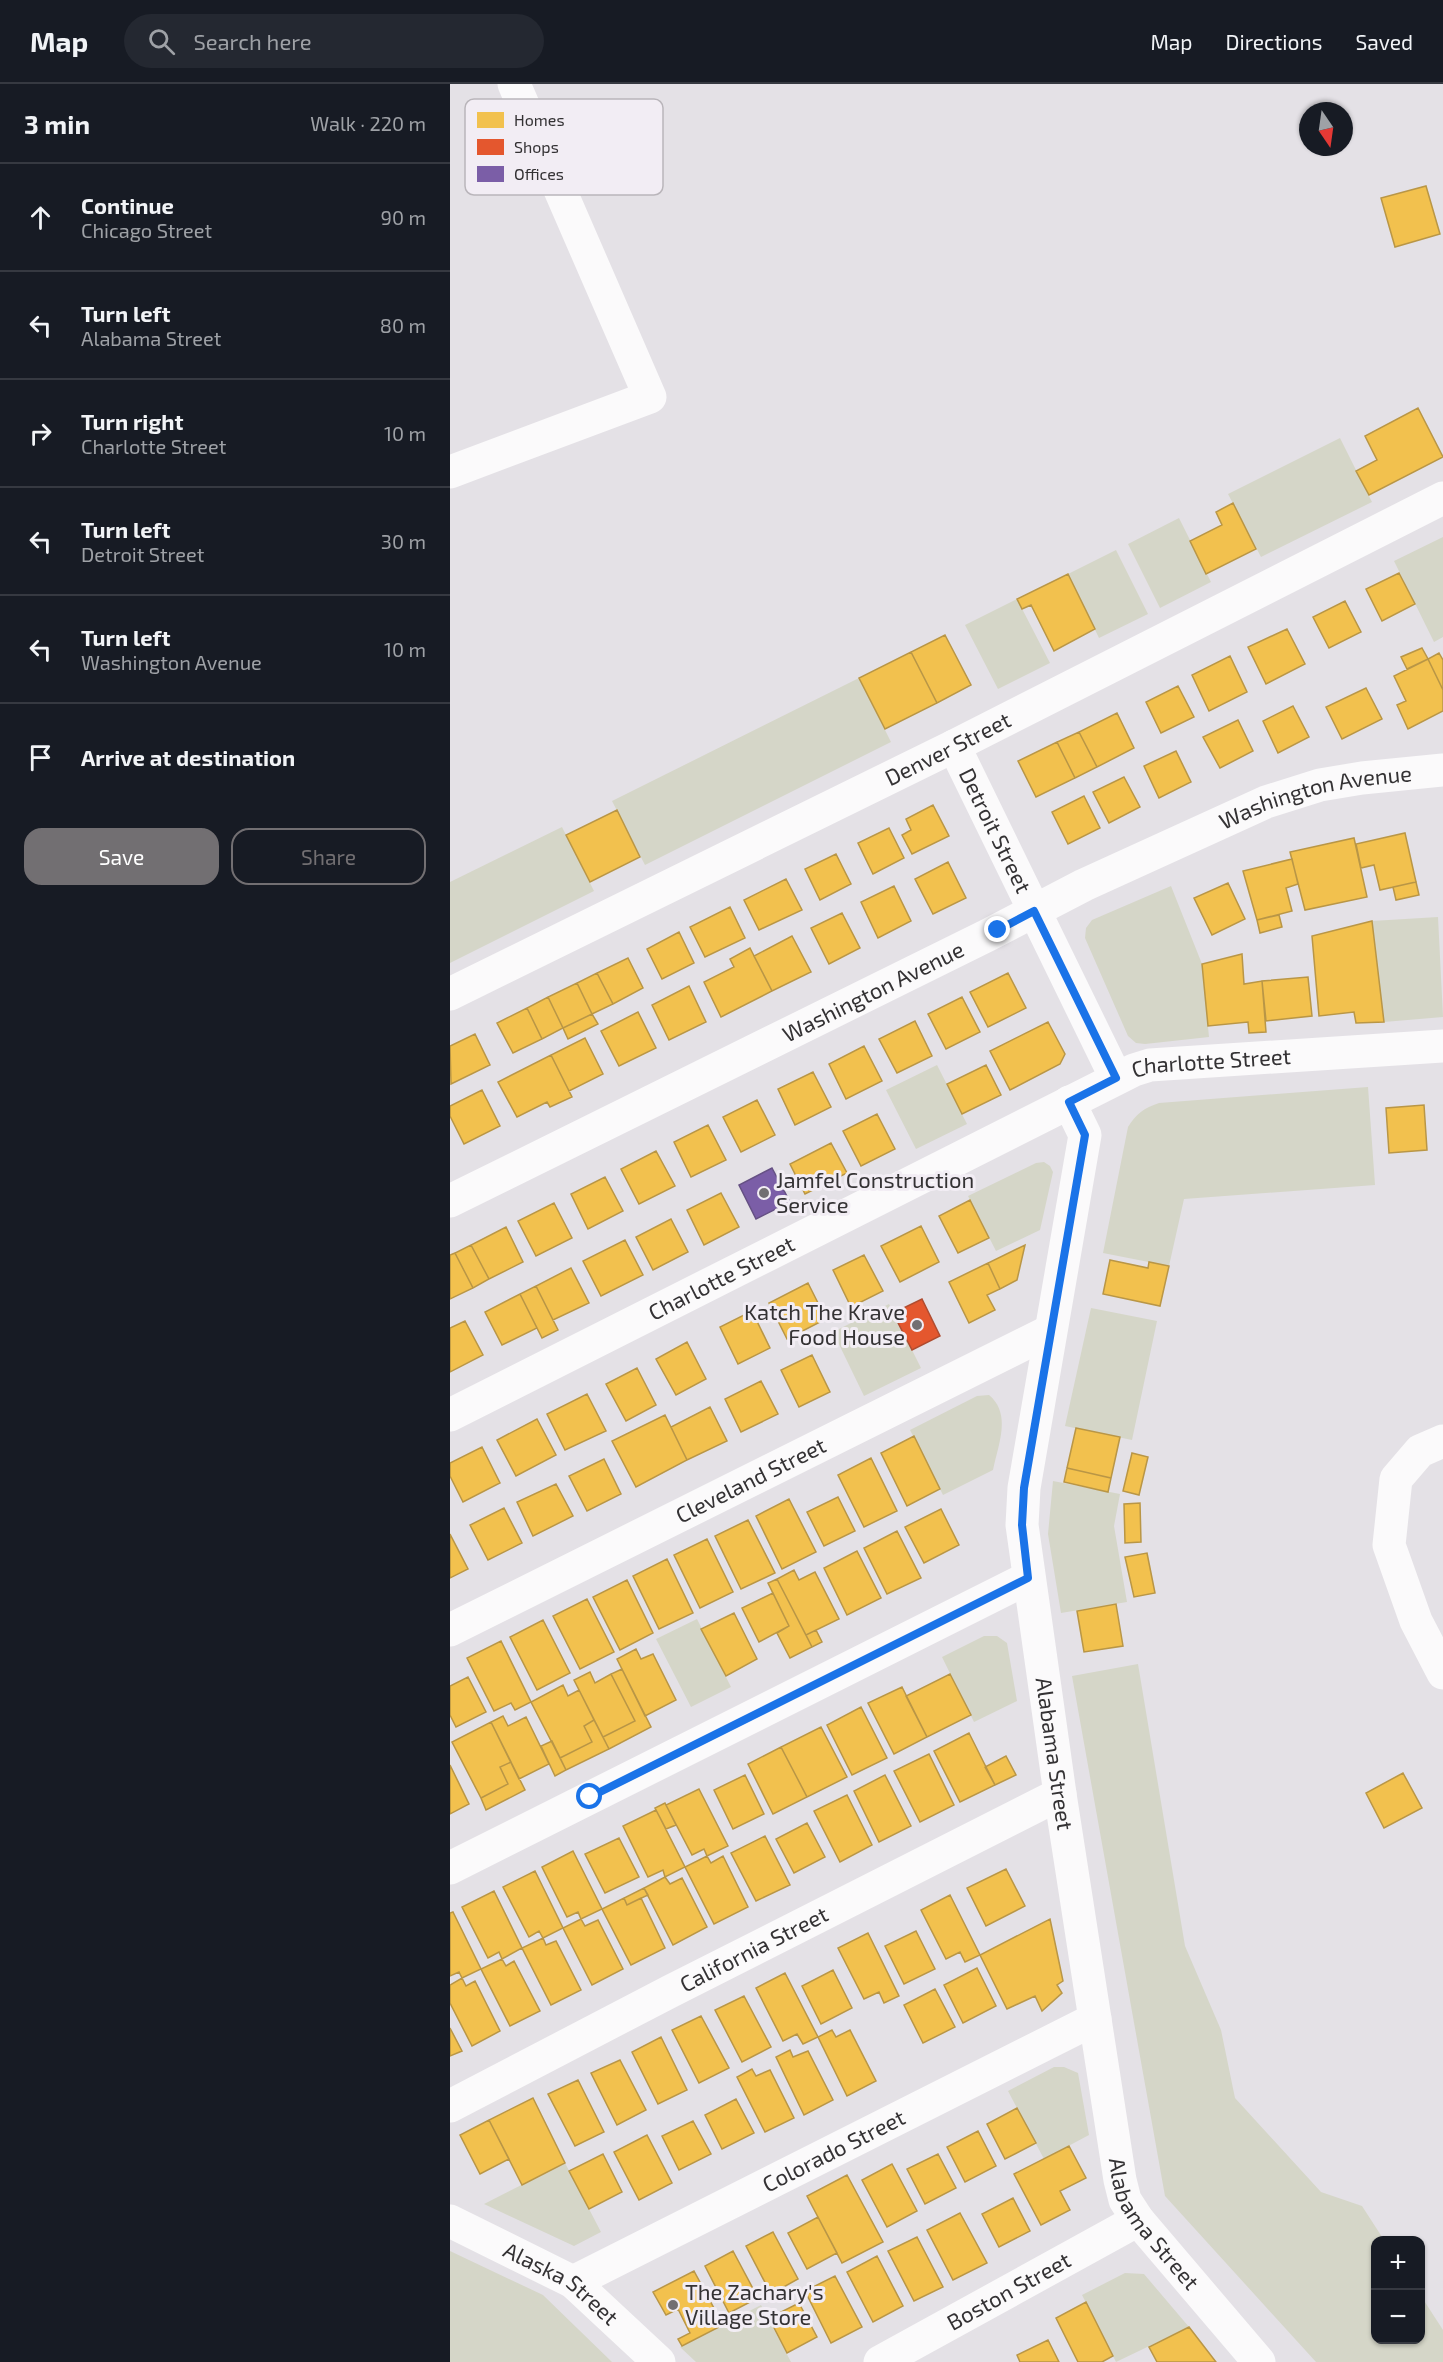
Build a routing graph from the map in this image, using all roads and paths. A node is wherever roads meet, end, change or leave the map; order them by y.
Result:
1 (514, 84) edge
2 (521, 99) edge
3 (562, 195) edge
4 (450, 472) edge
5 (1443, 498) edge
6 (954, 746) junction
7 (1443, 770) edge
8 (1034, 911) junction
9 (450, 994) edge
10 (1443, 1046) edge
11 (1116, 1078) junction
12 (1069, 1102) junction
13 (450, 1201) edge
14 (1050, 1330) junction
15 (450, 1415) edge
16 (1443, 1441) edge
17 (1028, 1578) junction
18 (450, 1630) edge
19 (1443, 1673) edge
20 (1059, 1794) junction
21 (450, 1868) edge
22 (1095, 2019) junction
23 (450, 2106) edge
24 (1138, 2220) junction
25 (450, 2221) edge
26 (573, 2282) junction
27 (659, 2362) edge
28 (880, 2362) edge
29 (1259, 2362) edge

1 - 2 street
3 - 4 street
5 - 6 street, Denver Street
6 - 8 street, Detroit Street
6 - 9 street, Denver Street
7 - 8 street, Washington Avenue
8 - 11 street, Detroit Street
8 - 13 street, Washington Avenue
10 - 11 street, Charlotte Street
11 - 12 street, Charlotte Street
12 - 14 street, Alabama Street
12 - 15 street, Charlotte Street
14 - 17 street, Alabama Street
14 - 18 street, Cleveland Street
16 - 19 street
17 - 20 street, Alabama Street
17 - 21 street
20 - 22 street, Alabama Street
20 - 23 street, California Street
22 - 24 street, Alabama Street
22 - 26 street, Colorado Street
24 - 28 street, Boston Street
24 - 29 street, Alabama Street
25 - 26 street, Alaska Street
26 - 27 street, Alaska Street

